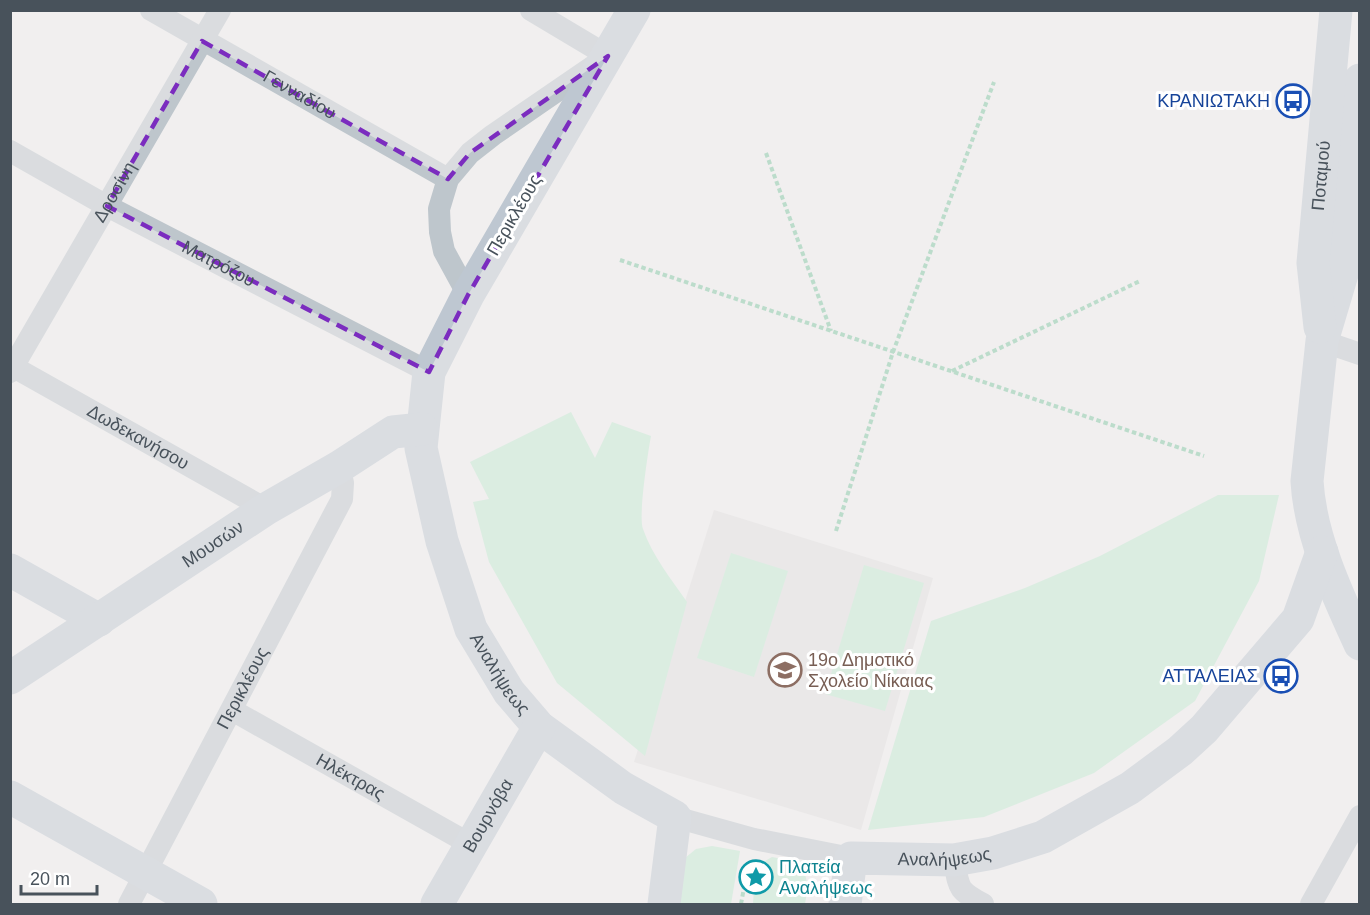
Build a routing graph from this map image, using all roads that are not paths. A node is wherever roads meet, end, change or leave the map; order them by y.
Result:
1 (151, 10) edge
2 (220, 10) edge
3 (531, 10) edge
4 (634, 10) edge
5 (1336, 10) edge
6 (202, 41) junction
7 (608, 56) junction
8 (1359, 80) edge
9 (10, 151) edge
10 (448, 179) junction
11 (107, 206) junction
12 (468, 295) junction
13 (1322, 341) junction
14 (1359, 354) edge
15 (12, 368) edge
16 (429, 372) junction
17 (422, 429) junction
18 (339, 467) junction
19 (266, 509) junction
20 (1322, 552) junction
21 (10, 570) edge
22 (99, 620) junction
23 (1359, 644) edge
24 (10, 678) edge
25 (232, 710) junction
26 (539, 727) junction
27 (10, 797) edge
28 (1359, 816) edge
29 (675, 817) junction
30 (470, 844) junction
31 (851, 858) junction
32 (954, 860) junction
33 (146, 874) junction
34 (129, 904) edge
35 (201, 904) edge
36 (437, 904) edge
37 (664, 904) edge
38 (845, 904) edge
39 (983, 904) edge
40 (1311, 904) edge

1 - 6 street, Γενναδίου
2 - 6 street, Δροσίνη
3 - 7 street
4 - 7 street, Περικλέους
5 - 13 street, Ποταμού
6 - 10 street, Γενναδίου
6 - 11 street, Δροσίνη
7 - 10 street
7 - 12 street, Περικλέους
8 - 13 street, Ποταμού
9 - 11 street, Ματρόζου
10 - 12 street
11 - 15 street, Δροσίνη
11 - 16 street, Ματρόζου
12 - 16 street, Περικλέους
13 - 14 street
13 - 20 street, Ποταμού
15 - 19 street, Δωδεκανήσου
16 - 17 street, Περικλέους
17 - 18 street, Μουσών
17 - 26 street, Αναλήψεως
18 - 19 street, Μουσών
18 - 25 street, Περικλέους
19 - 22 street, Μουσών
20 - 23 street, Ποταμού
20 - 32 street, Αναλήψεως
21 - 22 street
22 - 24 street, Μουσών
25 - 30 street, Ηλέκτρας
25 - 33 street, Περικλέους
26 - 29 street, Αναλήψεως
26 - 30 street, Βουρνόβα
27 - 33 street
28 - 40 street
29 - 31 street, Αναλήψεως
29 - 37 street
30 - 36 street, Βουρνόβα
31 - 32 street, Αναλήψεως
31 - 38 street
32 - 39 street
33 - 34 street, Περικλέους
33 - 35 street

